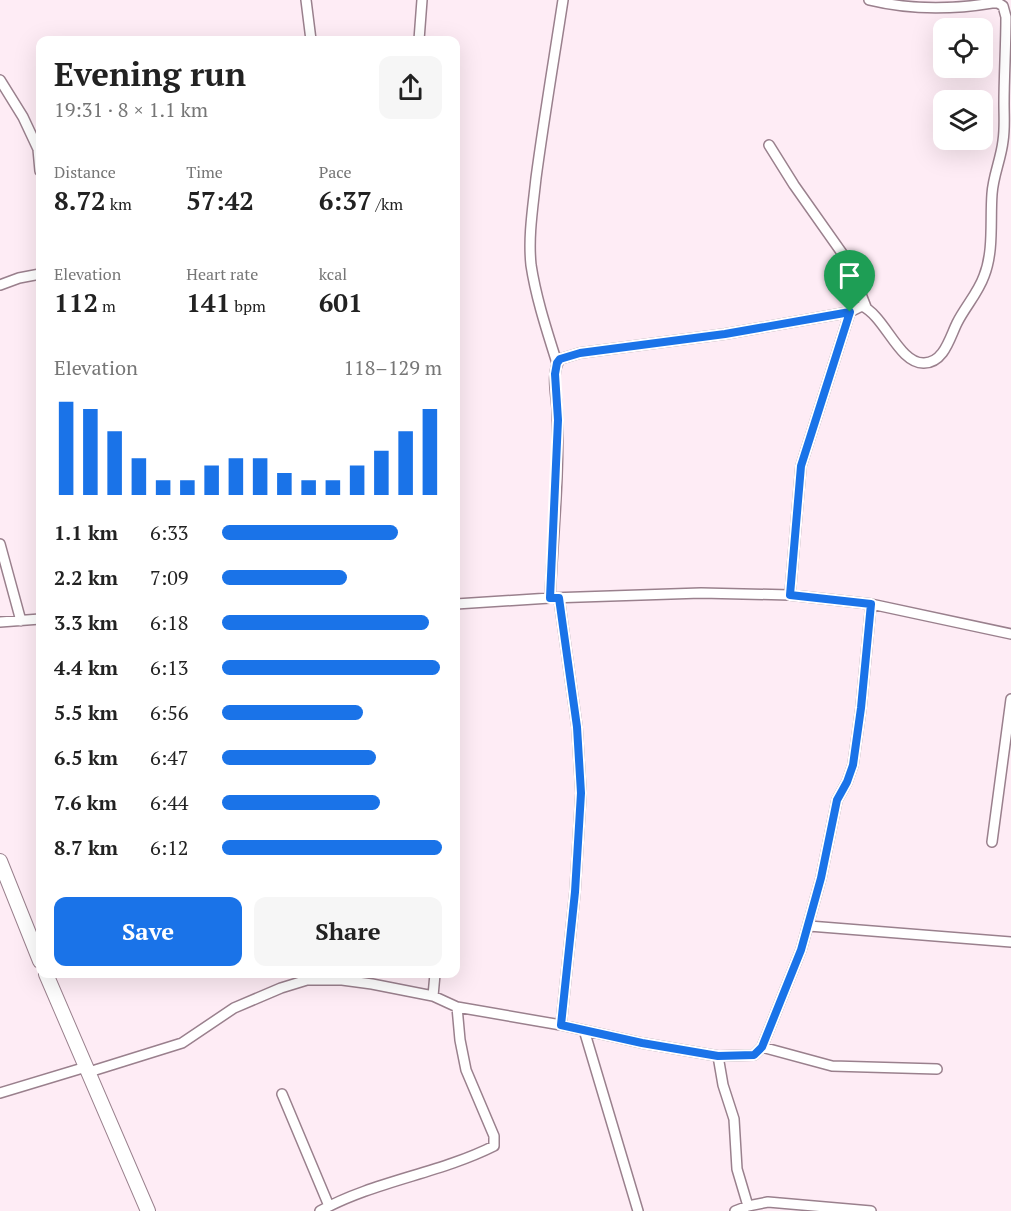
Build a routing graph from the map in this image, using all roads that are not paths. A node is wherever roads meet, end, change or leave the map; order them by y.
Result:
1 (306, 0) edge
2 (422, 0) edge
3 (563, 0) edge
4 (869, 0) edge
5 (1002, 2) edge
6 (310, 36) edge
7 (419, 36) edge
8 (0, 80) edge
9 (36, 145) edge
10 (769, 145) dead end
11 (36, 275) edge
12 (0, 285) edge
13 (866, 307) junction
14 (850, 312) junction
15 (557, 363) junction
16 (0, 544) edge
17 (790, 595) junction
18 (555, 598) junction
19 (460, 604) edge
20 (871, 604) junction
21 (36, 619) edge
22 (21, 621) junction
23 (0, 622) edge
24 (1011, 634) edge
25 (1011, 699) edge
26 (992, 842) dead end
27 (0, 861) edge
28 (809, 926) junction
29 (1011, 942) edge
30 (36, 951) edge
31 (48, 978) edge
32 (305, 978) edge
33 (319, 978) edge
34 (435, 978) edge
35 (433, 996) junction
36 (457, 1007) junction
37 (561, 1025) junction
38 (584, 1030) junction
39 (762, 1047) junction
40 (718, 1056) junction
41 (937, 1069) dead end
42 (88, 1070) junction
43 (0, 1093) edge
44 (282, 1094) dead end
45 (329, 1206) junction
46 (748, 1206) junction
47 (148, 1211) edge
48 (320, 1211) edge
49 (638, 1211) edge
50 (735, 1211) edge
51 (871, 1211) edge

1 - 6 street
2 - 7 street
3 - 15 street
4 - 5 street
5 - 13 street
8 - 9 street
10 - 13 street
11 - 12 street
13 - 14 street
14 - 15 street
14 - 17 street
15 - 18 street
16 - 22 street
17 - 18 street
17 - 20 street
18 - 19 street
18 - 37 street
20 - 24 street
20 - 28 street
21 - 22 street
22 - 23 street
25 - 26 street
27 - 30 street
28 - 29 street
28 - 39 street
31 - 42 street
32 - 42 street
33 - 35 street
34 - 35 street
35 - 36 street
36 - 37 street
36 - 45 street
37 - 38 street
38 - 40 street
38 - 49 street
39 - 40 street
39 - 41 street
40 - 46 street
42 - 43 street
42 - 47 street
44 - 45 street
45 - 48 street
46 - 50 street
46 - 51 street

